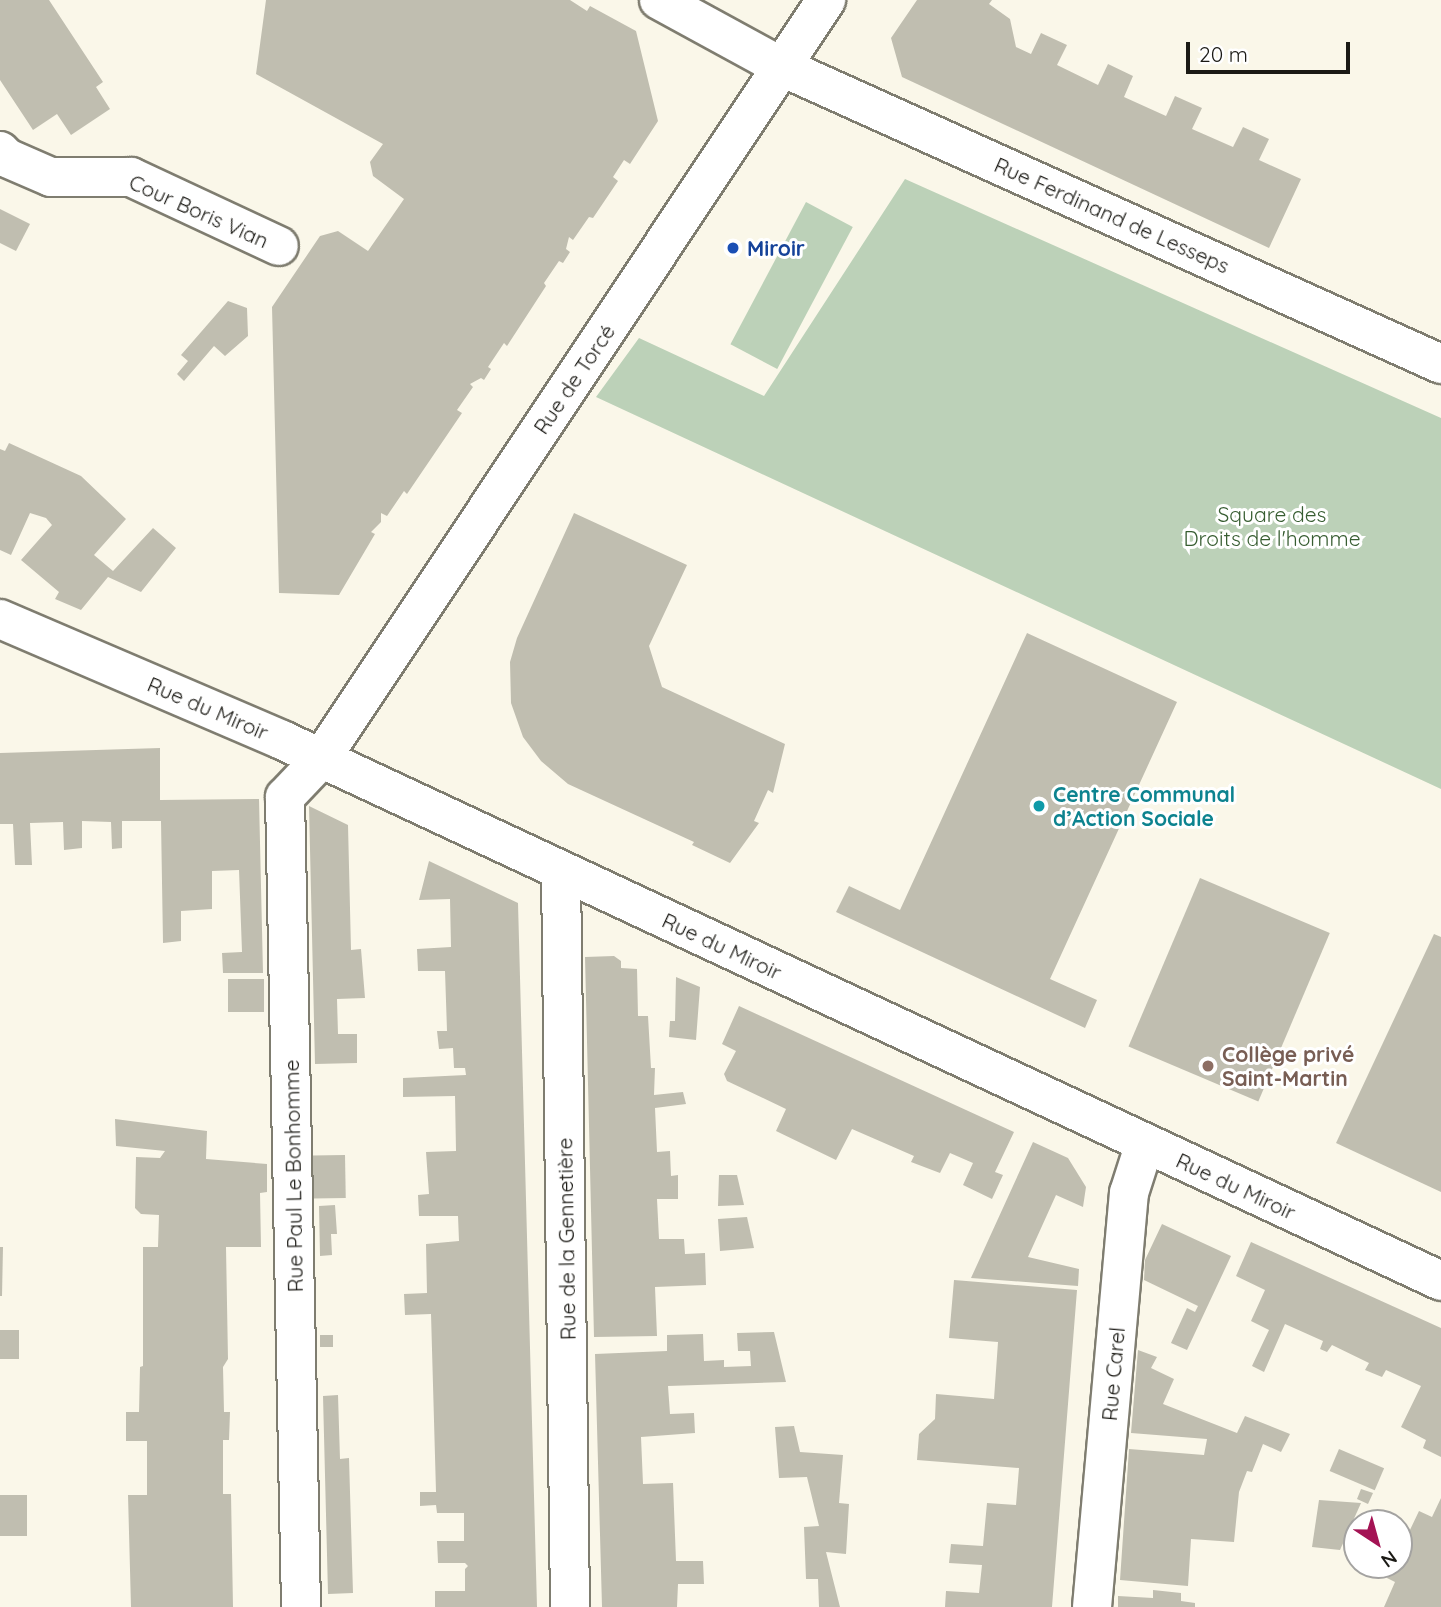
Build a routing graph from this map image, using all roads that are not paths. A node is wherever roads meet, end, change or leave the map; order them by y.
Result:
1 (659, 0) edge
2 (826, 0) edge
3 (782, 67) junction
4 (0, 151) edge
5 (279, 246) dead end
6 (1441, 364) edge
7 (0, 619) edge
8 (321, 758) junction
9 (561, 871) junction
10 (1145, 1143) junction
11 (1441, 1281) edge
12 (301, 1607) edge
13 (570, 1607) edge
14 (1092, 1607) edge

1 - 3 street, Rue Ferdinand de Lesseps
2 - 3 street, Rue de Torcé
3 - 6 street, Rue Ferdinand de Lesseps
3 - 8 street, Rue de Torcé
4 - 5 street, Cour Boris Vian
7 - 8 street, Rue du Miroir
8 - 9 street, Rue du Miroir
8 - 12 street, Rue Paul Le Bonhomme
9 - 10 street, Rue du Miroir
9 - 13 street, Rue de la Gennetière
10 - 11 street, Rue du Miroir
10 - 14 street, Rue Carel

